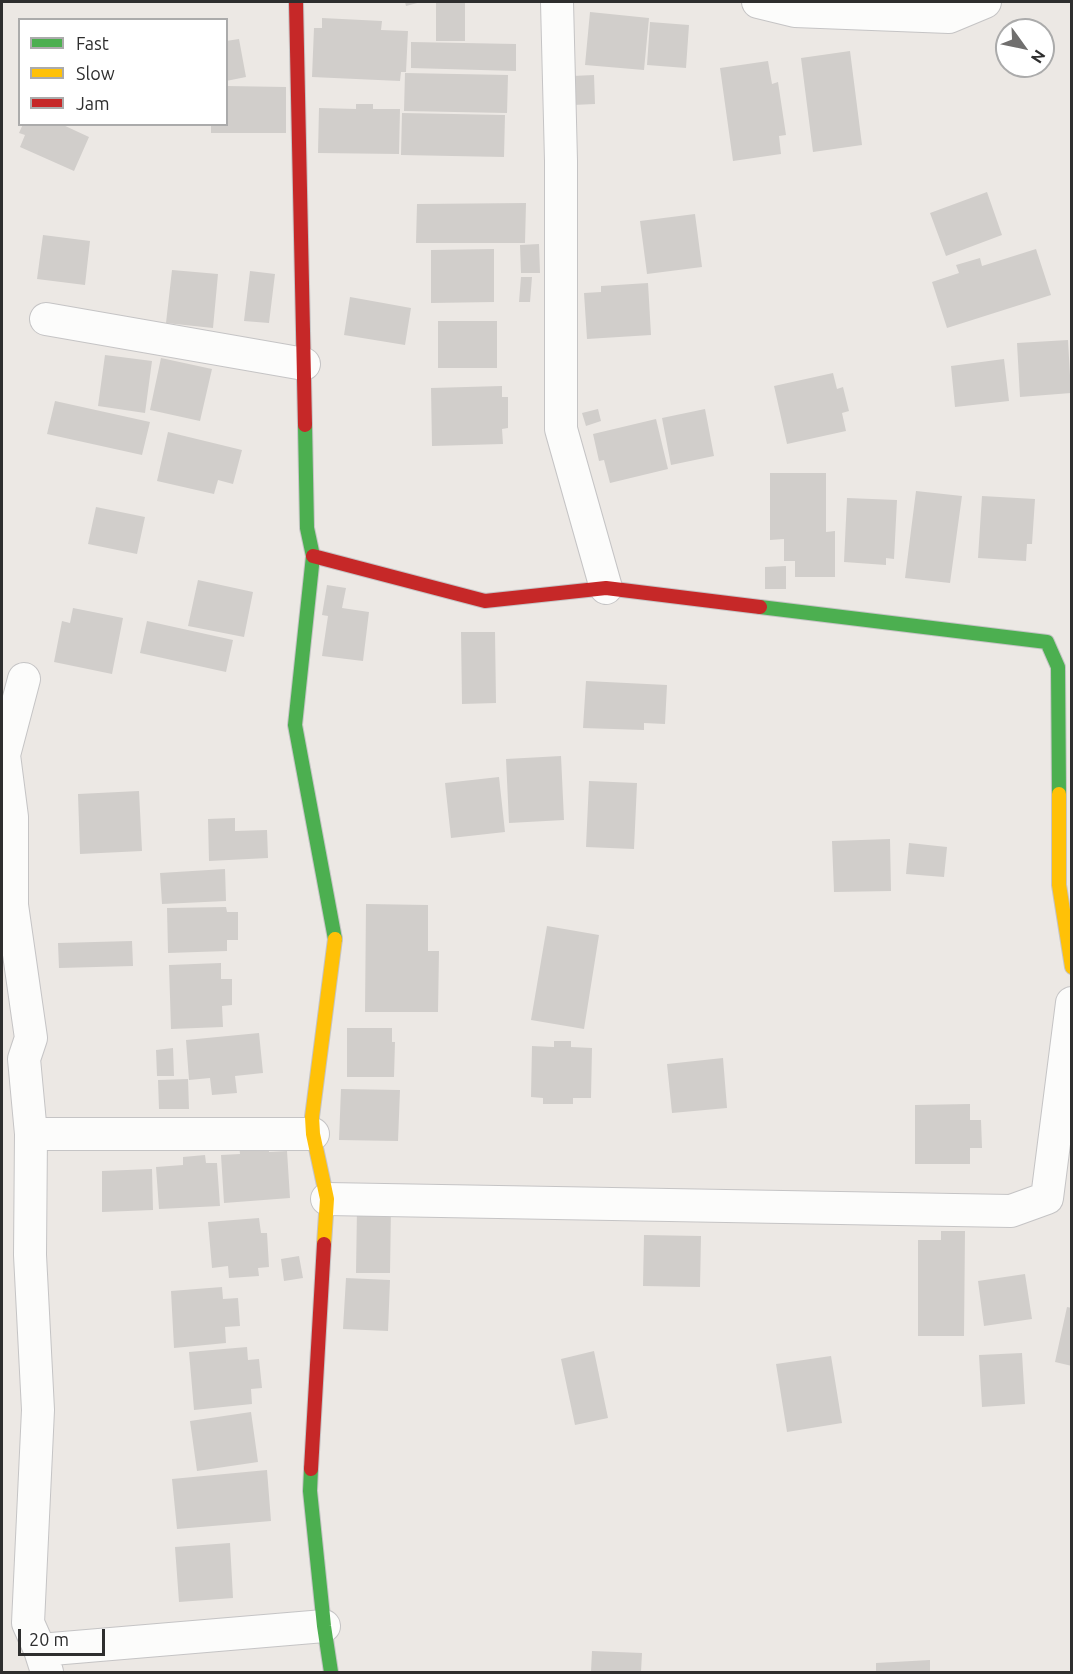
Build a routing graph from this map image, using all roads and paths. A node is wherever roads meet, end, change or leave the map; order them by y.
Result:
1 (296, 2) edge
2 (557, 2) edge
3 (758, 2) edge
4 (985, 2) edge
5 (46, 319) dead end
6 (304, 364) junction
7 (313, 556) junction
8 (606, 588) junction
9 (24, 679) dead end
10 (7, 902) edge
11 (1071, 967) edge
12 (1071, 1003) edge
13 (13, 1059) edge
14 (31, 1134) junction
15 (313, 1134) junction
16 (327, 1199) junction
17 (324, 1626) junction
18 (29, 1642) edge
19 (331, 1672) edge

1 - 6 street
2 - 8 street
3 - 4 street
5 - 6 street
6 - 7 street
7 - 8 street
7 - 15 street
8 - 11 street
9 - 10 street
10 - 13 street
12 - 16 street
13 - 14 street
14 - 15 street
14 - 18 street
15 - 16 street
16 - 17 street
17 - 18 street
17 - 19 street

